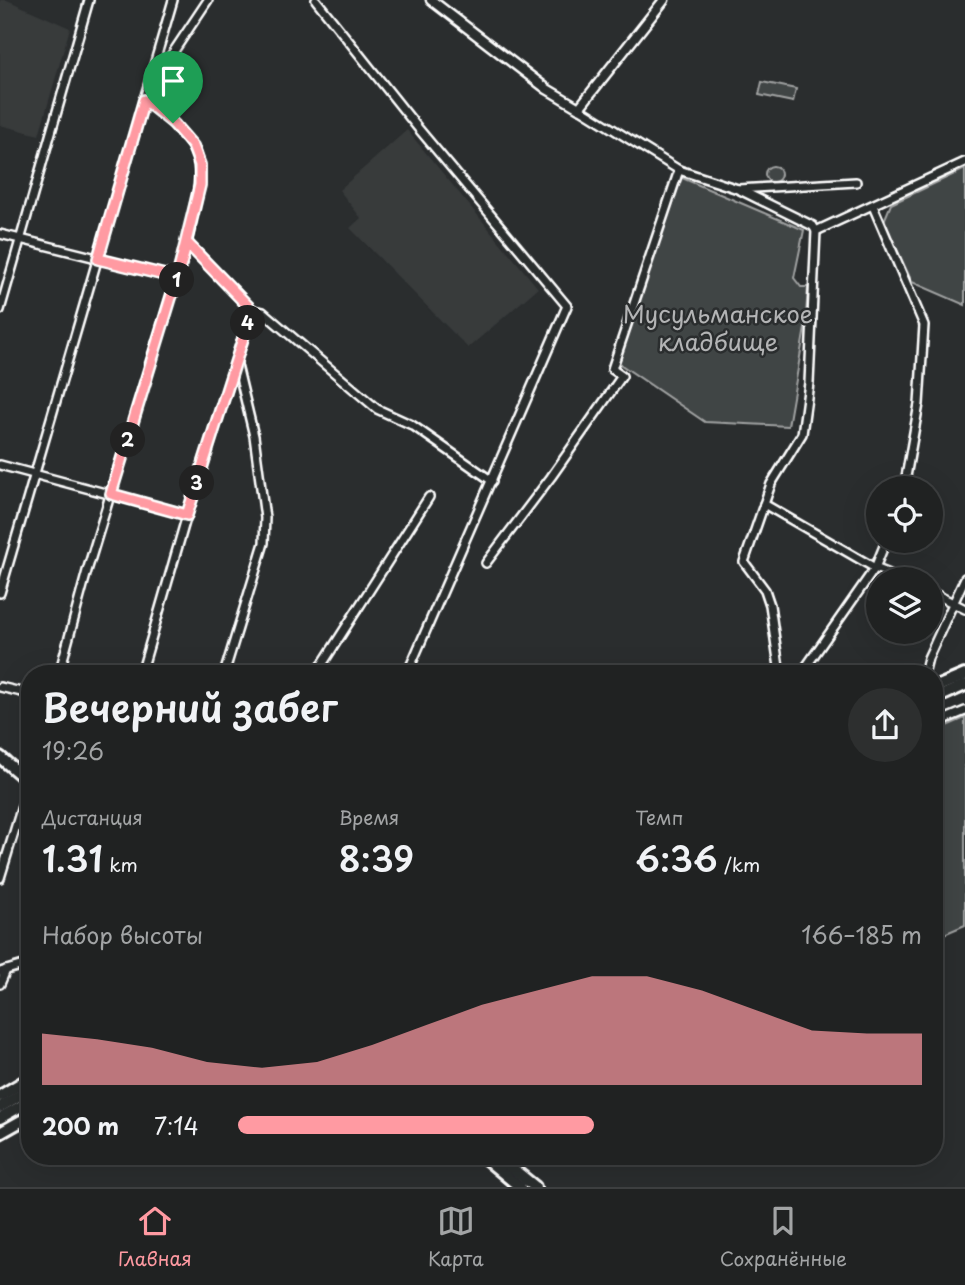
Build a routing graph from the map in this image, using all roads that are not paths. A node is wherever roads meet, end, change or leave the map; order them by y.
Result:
1 (89, 0) edge
2 (173, 0) edge
3 (208, 0) edge
4 (316, 0) edge
5 (431, 0) edge
6 (664, 0) edge
7 (147, 90) junction
8 (144, 100) junction
9 (579, 108) junction
10 (965, 162) edge
11 (679, 170) junction
12 (856, 182) dead end
13 (737, 189) junction
14 (873, 206) junction
15 (816, 231) junction
16 (0, 233) edge
17 (21, 239) junction
18 (187, 243) junction
19 (98, 259) junction
20 (177, 278) junction
21 (0, 310) edge
22 (252, 310) junction
23 (236, 358) junction
24 (0, 465) edge
25 (35, 474) junction
26 (906, 476) edge
27 (492, 481) junction
28 (111, 494) junction
29 (429, 497) dead end
30 (764, 504) junction
31 (187, 515) junction
32 (486, 563) dead end
33 (873, 567) edge
34 (965, 578) edge
35 (866, 581) edge
36 (0, 593) edge
37 (943, 597) edge
38 (954, 602) junction
39 (965, 609) edge
40 (62, 665) edge
41 (144, 665) edge
42 (227, 665) edge
43 (322, 665) edge
44 (411, 665) edge
45 (779, 665) edge
46 (807, 665) edge
47 (927, 665) edge
48 (965, 674) edge
49 (943, 683) edge
50 (965, 685) edge
51 (0, 687) edge
52 (21, 692) edge
53 (943, 695) edge
54 (965, 711) edge
55 (943, 720) edge
56 (0, 757) edge
57 (21, 774) edge
58 (21, 807) edge
59 (0, 877) edge
60 (21, 966) edge
61 (3, 971) edge
62 (0, 984) edge
63 (21, 1083) edge
64 (21, 1094) edge
65 (0, 1096) edge
66 (21, 1106) edge
67 (0, 1107) edge
68 (0, 1118) edge
69 (21, 1118) edge
70 (21, 1120) edge
71 (0, 1128) edge
72 (0, 1133) edge
73 (494, 1165) edge
74 (508, 1165) edge
75 (520, 1187) edge
76 (535, 1187) edge

1 - 17 street
2 - 7 street
3 - 7 street
4 - 27 street
5 - 9 street
6 - 9 street
7 - 8 street
8 - 18 street
8 - 19 street
9 - 11 street
10 - 14 street
11 - 13 street
11 - 32 street
12 - 13 street
13 - 15 street
14 - 15 street
14 - 26 street
15 - 30 street
16 - 17 street
17 - 19 street
17 - 21 street
18 - 20 street
18 - 22 street
19 - 20 street
19 - 25 street
20 - 28 street
22 - 23 street
22 - 27 street
23 - 31 street
23 - 42 street
24 - 25 street
25 - 28 street
25 - 36 street
27 - 44 street
28 - 31 street
28 - 40 street
29 - 43 street
30 - 33 street
30 - 45 street
31 - 41 street
34 - 38 street
35 - 46 street
37 - 38 street
38 - 39 street
38 - 47 street
48 - 49 main road
50 - 53 main road
51 - 52 street
54 - 55 street
56 - 57 main road
58 - 59 street
60 - 61 street
61 - 62 street
63 - 65 main road
64 - 67 main road
66 - 68 main road
69 - 71 main road
70 - 72 main road
73 - 75 main road
74 - 76 main road

